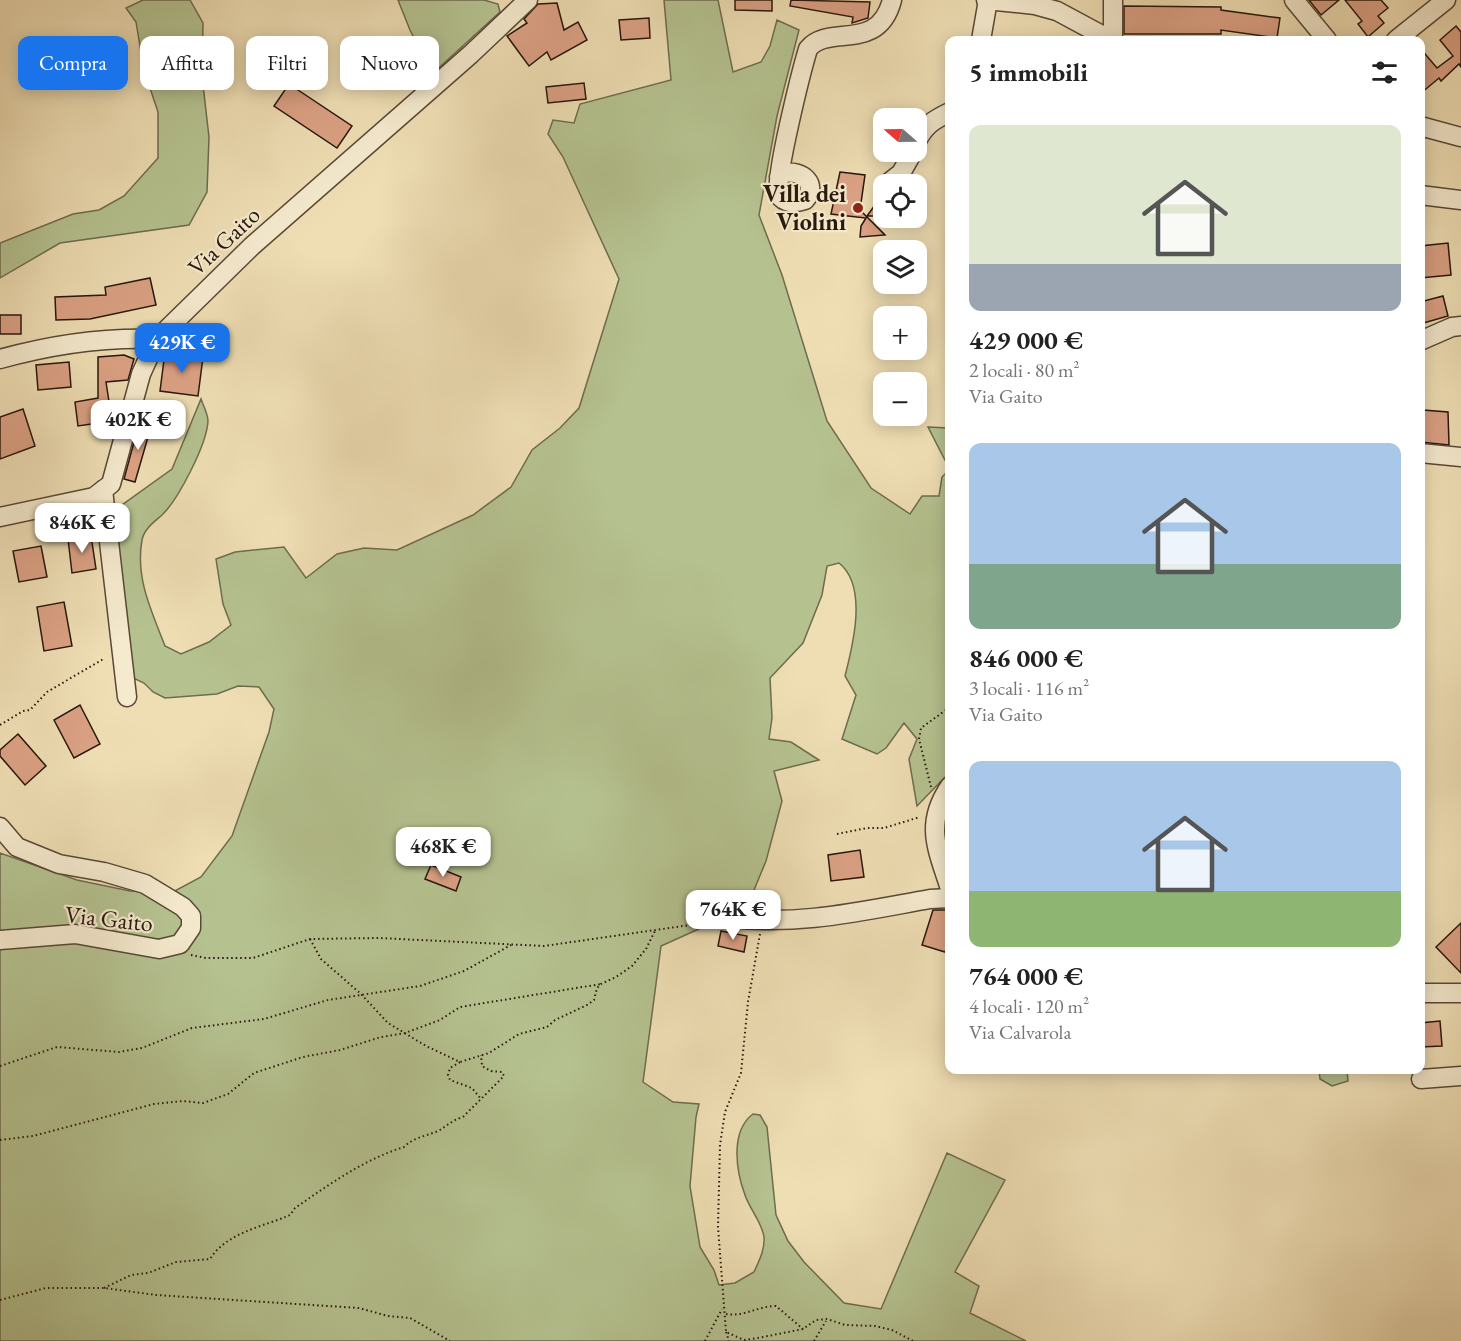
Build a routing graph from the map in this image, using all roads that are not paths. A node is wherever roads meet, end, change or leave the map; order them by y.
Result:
1 (528, 0) edge
2 (892, 0) edge
3 (987, 0) edge
4 (1113, 0) edge
5 (1294, 0) edge
6 (1446, 0) edge
7 (1035, 3) edge
8 (982, 36) edge
9 (1104, 36) edge
10 (1112, 36) edge
11 (1324, 36) edge
12 (1401, 36) edge
13 (945, 114) edge
14 (927, 125) edge
15 (1425, 127) edge
16 (1461, 137) edge
17 (779, 177) dead end
18 (1425, 196) edge
19 (1461, 200) edge
20 (1461, 326) edge
21 (157, 339) junction
22 (1425, 339) edge
23 (0, 359) edge
24 (1425, 453) edge
25 (1461, 457) edge
26 (103, 490) junction
27 (0, 517) edge
28 (127, 697) dead end
29 (945, 795) edge
30 (0, 826) edge
31 (945, 872) edge
32 (945, 898) edge
33 (725, 917) road end
34 (0, 940) edge
35 (1425, 993) edge
36 (1461, 993) edge
37 (1461, 1076) edge
38 (1421, 1079) dead end

1 - 21 street, Via Gaito
2 - 17 street
3 - 7 street
3 - 8 street
4 - 10 street
5 - 11 street
6 - 12 street
7 - 9 street
13 - 14 street
15 - 16 street
18 - 19 street
20 - 22 street
21 - 23 street
21 - 26 street, Via Gaito
24 - 25 street
26 - 27 street
26 - 28 street
29 - 31 street
30 - 34 street, Via Gaito
32 - 33 street
35 - 36 street
37 - 38 street

